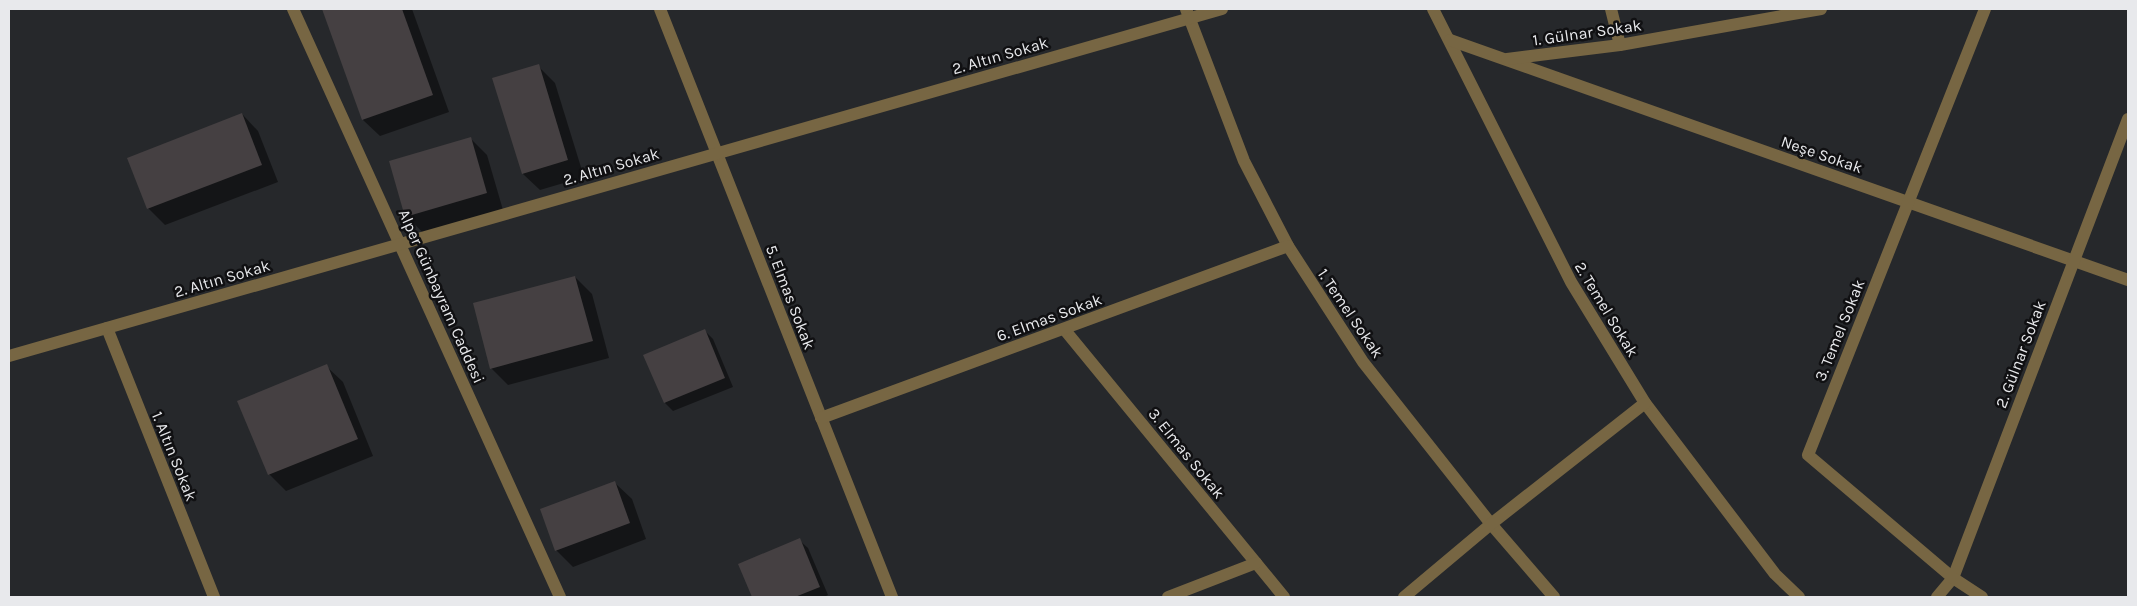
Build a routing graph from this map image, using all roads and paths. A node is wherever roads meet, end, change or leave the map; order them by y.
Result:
1 (293, 9) edge
2 (660, 9) edge
3 (1222, 9) edge
4 (1433, 9) edge
5 (1611, 9) edge
6 (1821, 9) edge
7 (1985, 9) edge
8 (1798, 11) edge
9 (1187, 14) edge
10 (1450, 40) junction
11 (1620, 45) junction
12 (1504, 60) junction
13 (2128, 119) edge
14 (717, 153) junction
15 (1908, 202) junction
16 (400, 244) junction
17 (1288, 246) junction
18 (2073, 260) junction
19 (2128, 280) edge
20 (107, 328) junction
21 (1064, 328) junction
22 (9, 356) edge
23 (1645, 403) junction
24 (821, 418) junction
25 (1491, 524) junction
26 (1256, 563) junction
27 (1953, 578) junction
28 (214, 597) edge
29 (560, 597) edge
30 (892, 597) edge
31 (1168, 597) edge
32 (1284, 597) edge
33 (1404, 597) edge
34 (1554, 597) edge
35 (1799, 597) edge
36 (1937, 597) edge
37 (1982, 597) edge

1 - 16 street, Alper Günbayram Caddesi
2 - 14 street, 5. Elmas Sokak
3 - 9 street, 2. Altın Sokak
4 - 10 street, 2. Temel Sokak
5 - 11 street
6 - 8 street, 1. Gülnar Sokak
7 - 15 street, 3. Temel Sokak
8 - 11 street, 1. Gülnar Sokak
9 - 14 street, 2. Altın Sokak
9 - 17 street, 1. Temel Sokak
10 - 12 street, Neşe Sokak
10 - 23 street, 2. Temel Sokak
11 - 12 street, 1. Gülnar Sokak
12 - 15 street, Neşe Sokak
13 - 18 street, 2. Gülnar Sokak
14 - 16 street, 2. Altın Sokak
14 - 24 street, 5. Elmas Sokak
15 - 18 street, Neşe Sokak
15 - 27 street, 3. Temel Sokak
16 - 20 street, 2. Altın Sokak
16 - 29 street, Alper Günbayram Caddesi
17 - 21 street, 6. Elmas Sokak
17 - 25 street, 1. Temel Sokak
18 - 19 street, Neşe Sokak
18 - 27 street, 2. Gülnar Sokak
20 - 22 street, 2. Altın Sokak
20 - 28 street, 1. Altın Sokak
21 - 24 street, 6. Elmas Sokak
21 - 26 street, 3. Elmas Sokak
23 - 25 street
23 - 35 street, 2. Temel Sokak
24 - 30 street, 5. Elmas Sokak
25 - 33 street
25 - 34 street, 1. Temel Sokak
26 - 31 street
26 - 32 street, 3. Elmas Sokak
27 - 36 street, 2. Gülnar Sokak
27 - 37 street, 3. Temel Sokak

